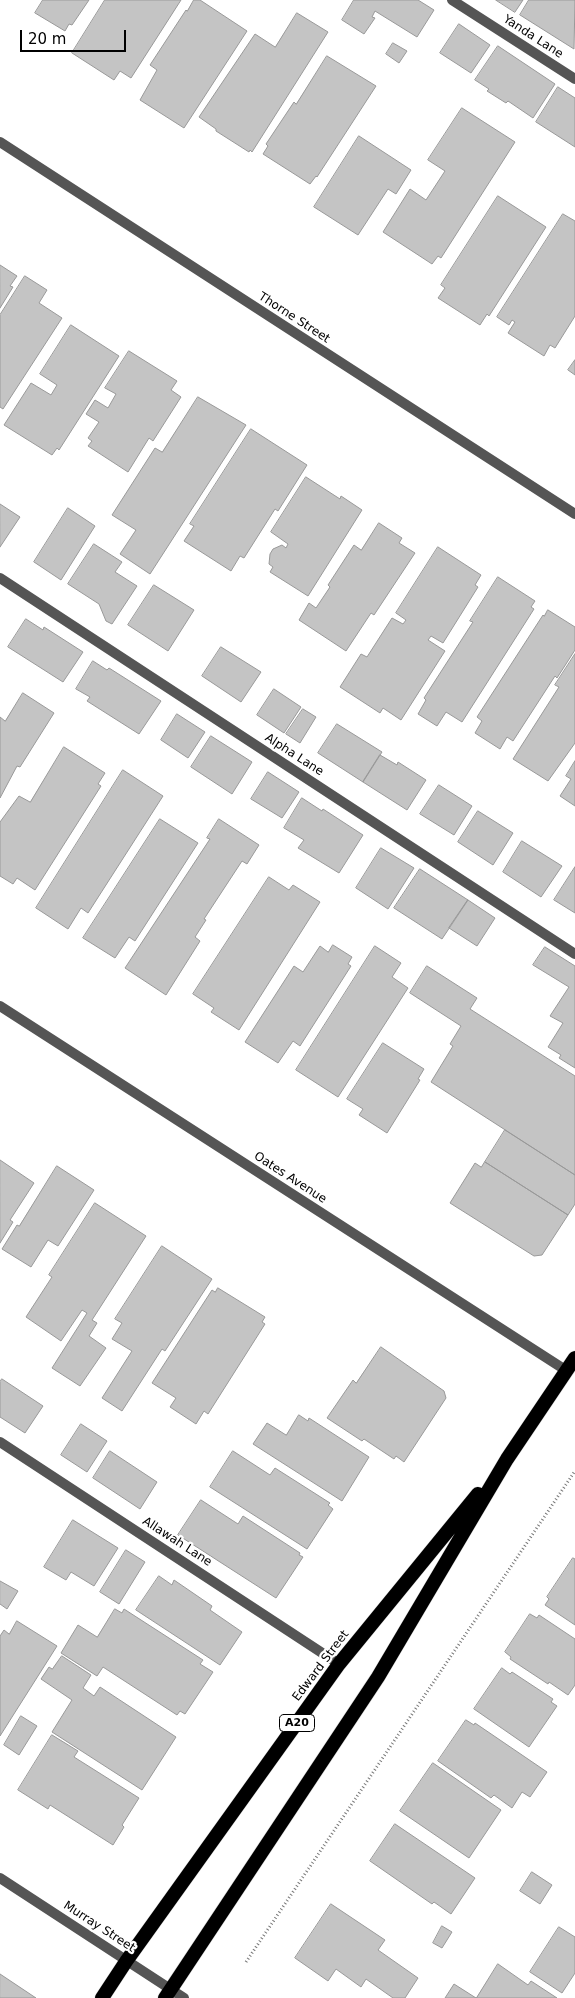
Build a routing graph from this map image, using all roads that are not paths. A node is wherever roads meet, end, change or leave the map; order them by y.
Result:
1 (452, 0) edge
2 (575, 79) edge
3 (0, 142) edge
4 (575, 514) edge
5 (0, 578) edge
6 (575, 954) edge
7 (0, 1006) edge
8 (575, 1358) edge
9 (567, 1371) junction
10 (0, 1442) edge
11 (507, 1459) junction
12 (339, 1664) junction
13 (0, 1878) edge
14 (127, 1960) junction
15 (168, 1994) edge
16 (102, 1998) edge
17 (184, 1998) edge

1 - 2 street, Yanda Lane
3 - 4 street, Thorne Street
5 - 6 street, Alpha Lane
7 - 9 street, Oates Avenue
8 - 9 highway, Edward Street / A20
9 - 11 highway, Edward Street / A20
10 - 12 street, Allawah Lane
11 - 12 highway, Edward Street / A20
11 - 15 highway, Edward Street / A20
12 - 14 highway, Edward Street / A20
13 - 14 street, Murray Street
14 - 15 street, Murray Street
14 - 16 highway, Edward Street / A20
15 - 17 street, Murray Street

